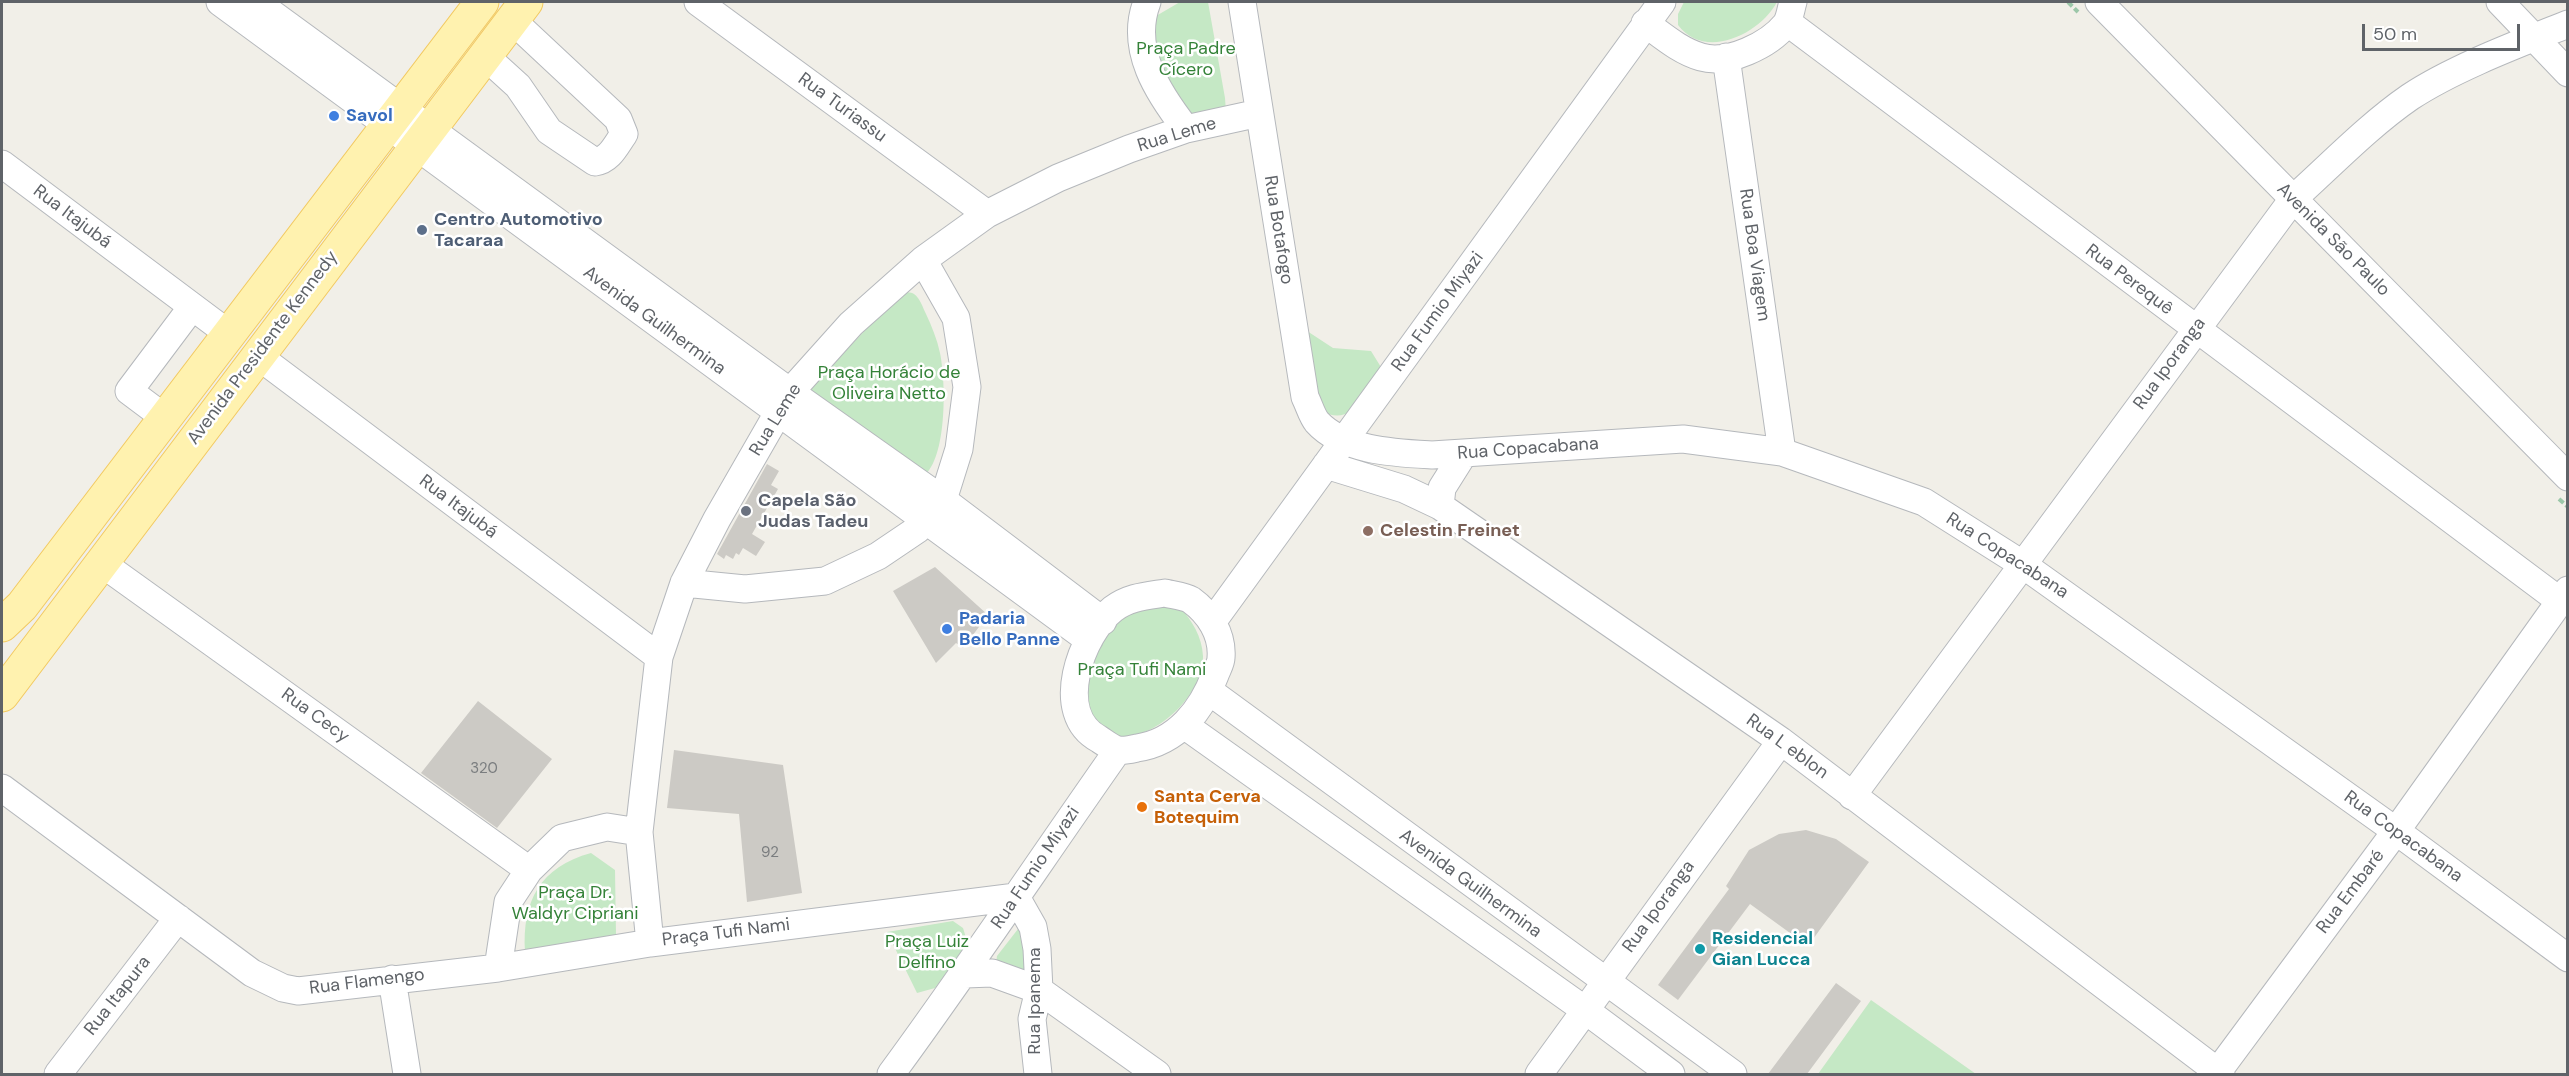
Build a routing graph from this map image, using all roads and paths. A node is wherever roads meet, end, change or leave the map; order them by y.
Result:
1 (220, 2) edge
2 (256, 2) edge
3 (482, 2) edge
4 (698, 2) edge
5 (1146, 2) edge
6 (1242, 2) edge
7 (1662, 2) edge
8 (2099, 2) edge
9 (2500, 2) edge
10 (519, 11) edge
11 (1790, 12) edge
12 (1645, 23) junction
13 (2568, 24) edge
14 (2534, 38) junction
15 (484, 56) junction
16 (1726, 57) junction
17 (2568, 74) edge
18 (1259, 113) junction
19 (394, 117) junction
20 (1186, 129) junction
21 (423, 137) junction
22 (2, 164) edge
23 (2293, 199) junction
24 (987, 214) junction
25 (922, 260) junction
26 (192, 307) junction
27 (2195, 330) junction
28 (229, 334) junction
29 (258, 356) junction
30 (784, 402) junction
31 (165, 418) junction
32 (1344, 442) junction
33 (1782, 452) junction
34 (1464, 453) junction
35 (1326, 465) junction
36 (2568, 477) edge
37 (943, 500) junction
38 (1440, 506) junction
39 (925, 520) junction
40 (100, 562) junction
41 (2022, 564) junction
42 (684, 584) junction
43 (2564, 596) edge
44 (1213, 621) junction
45 (2, 625) edge
46 (1096, 630) junction
47 (659, 657) junction
48 (1209, 691) junction
49 (2, 695) edge
50 (1184, 725) junction
51 (1781, 741) junction
52 (1118, 750) junction
53 (2, 788) edge
54 (1852, 795) junction
55 (2396, 831) junction
56 (639, 832) junction
57 (529, 870) junction
58 (1016, 897) junction
59 (178, 918) junction
60 (650, 943) junction
61 (2568, 958) edge
62 (498, 968) junction
63 (965, 974) junction
64 (392, 979) junction
65 (1605, 982) junction
66 (1039, 990) junction
67 (1585, 1010) junction
68 (58, 1074) edge
69 (407, 1074) edge
70 (891, 1074) edge
71 (1038, 1074) edge
72 (1157, 1074) edge
73 (1539, 1074) edge
74 (1671, 1074) edge
75 (1733, 1074) edge
76 (2218, 1074) edge

1 - 19 street, Avenida Guilhermina
2 - 19 street, Avenida Guilhermina
3 - 19 main road, Avenida Presidente Kennedy
4 - 24 street, Rua Turiassu
5 - 20 street
6 - 18 street, Rua Botafogo
7 - 12 street, Rua Fumio Miyazi
8 - 23 street, Avenida São Paulo
9 - 14 street
10 - 15 main road, Avenida Presidente Kennedy
10 - 15 street
11 - 16 street
11 - 27 street, Rua Perequê
12 - 16 street
12 - 32 street, Rua Fumio Miyazi
13 - 14 street, Rua Iporanga
14 - 17 street
14 - 23 street, Rua Iporanga
15 - 21 main road, Avenida Presidente Kennedy
16 - 33 street, Rua Boa Viagem
18 - 20 street, Rua Leme
18 - 32 street, Rua Botafogo
19 - 21 street, Avenida Guilhermina
19 - 28 main road, Avenida Presidente Kennedy
20 - 24 street, Rua Leme
21 - 29 main road, Avenida Presidente Kennedy
21 - 30 street, Avenida Guilhermina
22 - 26 street, Rua Itajubá
23 - 27 street, Rua Iporanga
23 - 36 street, Avenida São Paulo
24 - 25 street, Rua Leme
25 - 30 street, Rua Leme
25 - 37 street
26 - 28 street, Rua Itajubá
26 - 31 street
27 - 41 street, Rua Iporanga
27 - 43 street, Rua Perequê
28 - 31 main road, Avenida Presidente Kennedy
29 - 40 main road, Avenida Presidente Kennedy
29 - 47 street, Rua Itajubá
30 - 37 street, Avenida Guilhermina
30 - 39 street, Avenida Guilhermina
30 - 42 street, Rua Leme
31 - 45 main road, Avenida Presidente Kennedy
32 - 34 street, Rua Copacabana
32 - 35 street, Rua Fumio Miyazi
33 - 34 street, Rua Copacabana
33 - 41 street, Rua Copacabana
34 - 38 street
35 - 38 street, Rua L eblon
35 - 44 street, Rua Fumio Miyazi
37 - 39 street
37 - 46 street, Avenida Guilhermina
38 - 51 street, Rua L eblon
39 - 42 street
39 - 46 street, Avenida Guilhermina
40 - 49 main road, Avenida Presidente Kennedy
40 - 57 street, Rua Cecy
41 - 54 street, Rua Iporanga
41 - 55 street, Rua Copacabana
42 - 47 street, Rua Leme
43 - 55 street, Rua Embaré
44 - 46 street
44 - 48 street
46 - 52 street
47 - 56 street, Rua Leme
48 - 50 street
48 - 65 street, Avenida Guilhermina
50 - 52 street
50 - 67 street, Avenida Guilhermina
51 - 54 street, Rua L eblon
51 - 65 street, Rua Iporanga
52 - 58 street, Rua Fumio Miyazi
53 - 59 street, Rua Flamengo
54 - 76 street, Rua L eblon
55 - 61 street, Rua Copacabana
55 - 76 street, Rua Embaré
56 - 57 street
56 - 60 street, Rua Leme
57 - 62 street
58 - 60 street, Praça Tufi Nami
58 - 63 street, Rua Fumio Miyazi
58 - 66 street, Rua Ipanema
59 - 64 street, Rua Flamengo
59 - 68 street, Rua Itapura
60 - 62 street, Rua Flamengo
62 - 64 street, Rua Flamengo
63 - 66 street
63 - 70 street, Rua Fumio Miyazi
64 - 69 street
65 - 67 street, Rua Iporanga
65 - 75 street, Avenida Guilhermina
66 - 71 street, Rua Ipanema
66 - 72 street
67 - 73 street, Rua Iporanga
67 - 74 street, Avenida Guilhermina

